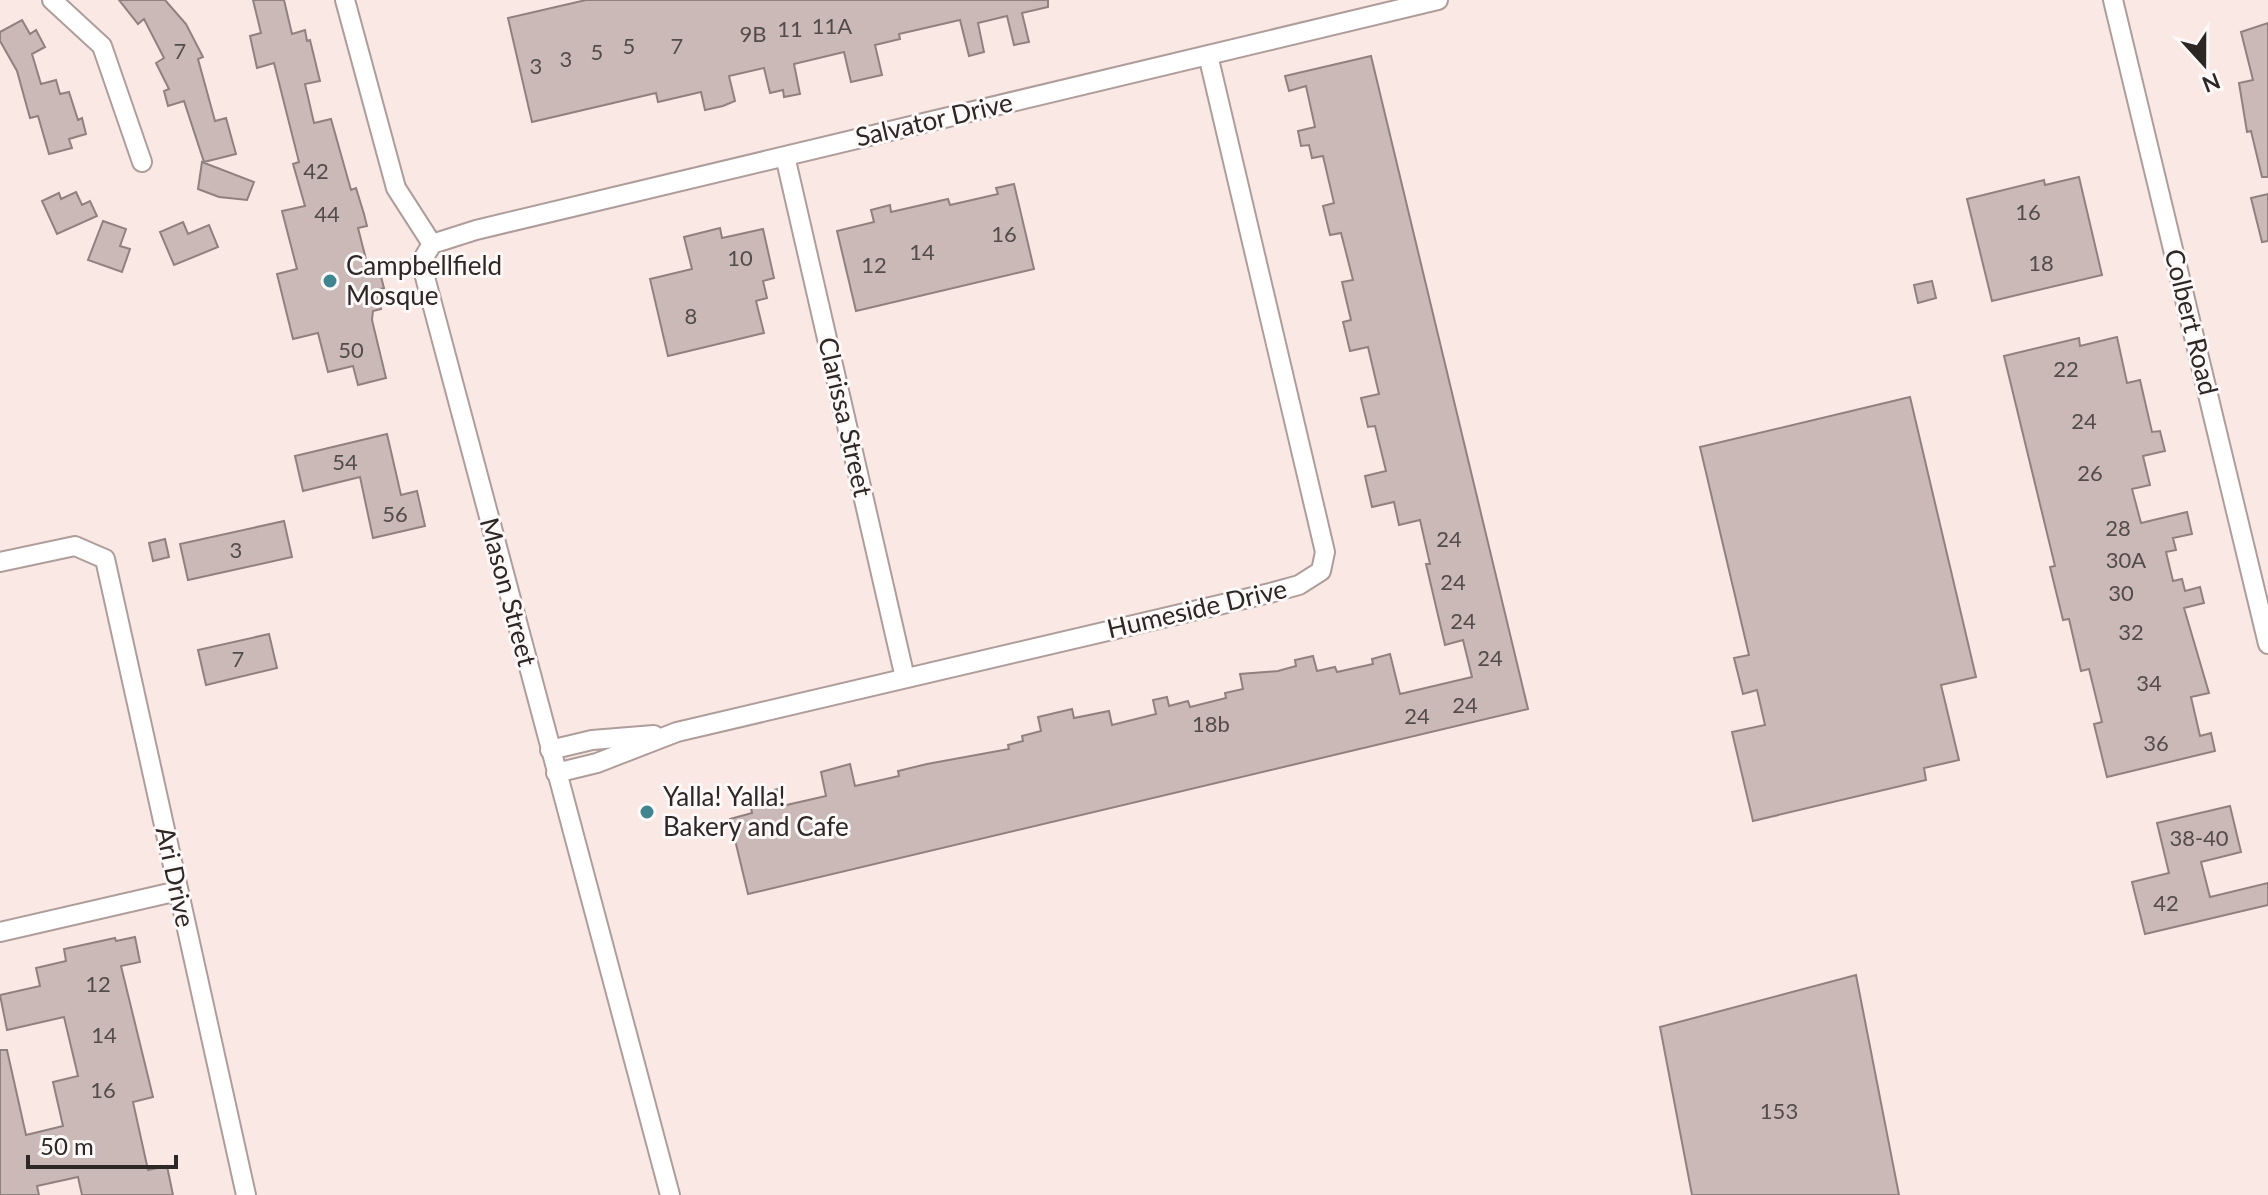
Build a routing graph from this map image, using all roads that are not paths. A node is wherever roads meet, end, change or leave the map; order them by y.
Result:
1 (52, 0) edge
2 (345, 0) edge
3 (1438, 0) edge
4 (2113, 0) edge
5 (1208, 55) junction
6 (785, 156) junction
7 (142, 162) dead end
8 (432, 244) junction
9 (0, 562) edge
10 (2268, 644) edge
11 (905, 678) junction
12 (677, 732) junction
13 (550, 750) junction
14 (556, 773) junction
15 (178, 891) junction
16 (0, 932) edge
17 (246, 1195) edge
18 (670, 1195) edge

1 - 7 street
2 - 8 street
3 - 5 street, Salvator Drive
4 - 10 street, Colbert Road
5 - 6 street, Salvator Drive
5 - 11 street, Humeside Drive
6 - 8 street, Salvator Drive
6 - 11 street, Clarissa Street
8 - 13 street, Mason Street
9 - 15 street, Ari Drive
11 - 12 street, Humeside Drive
12 - 13 street
12 - 14 street, Humeside Drive
13 - 14 street, Mason Street
14 - 18 street, Mason Street
15 - 16 street
15 - 17 street, Ari Drive

